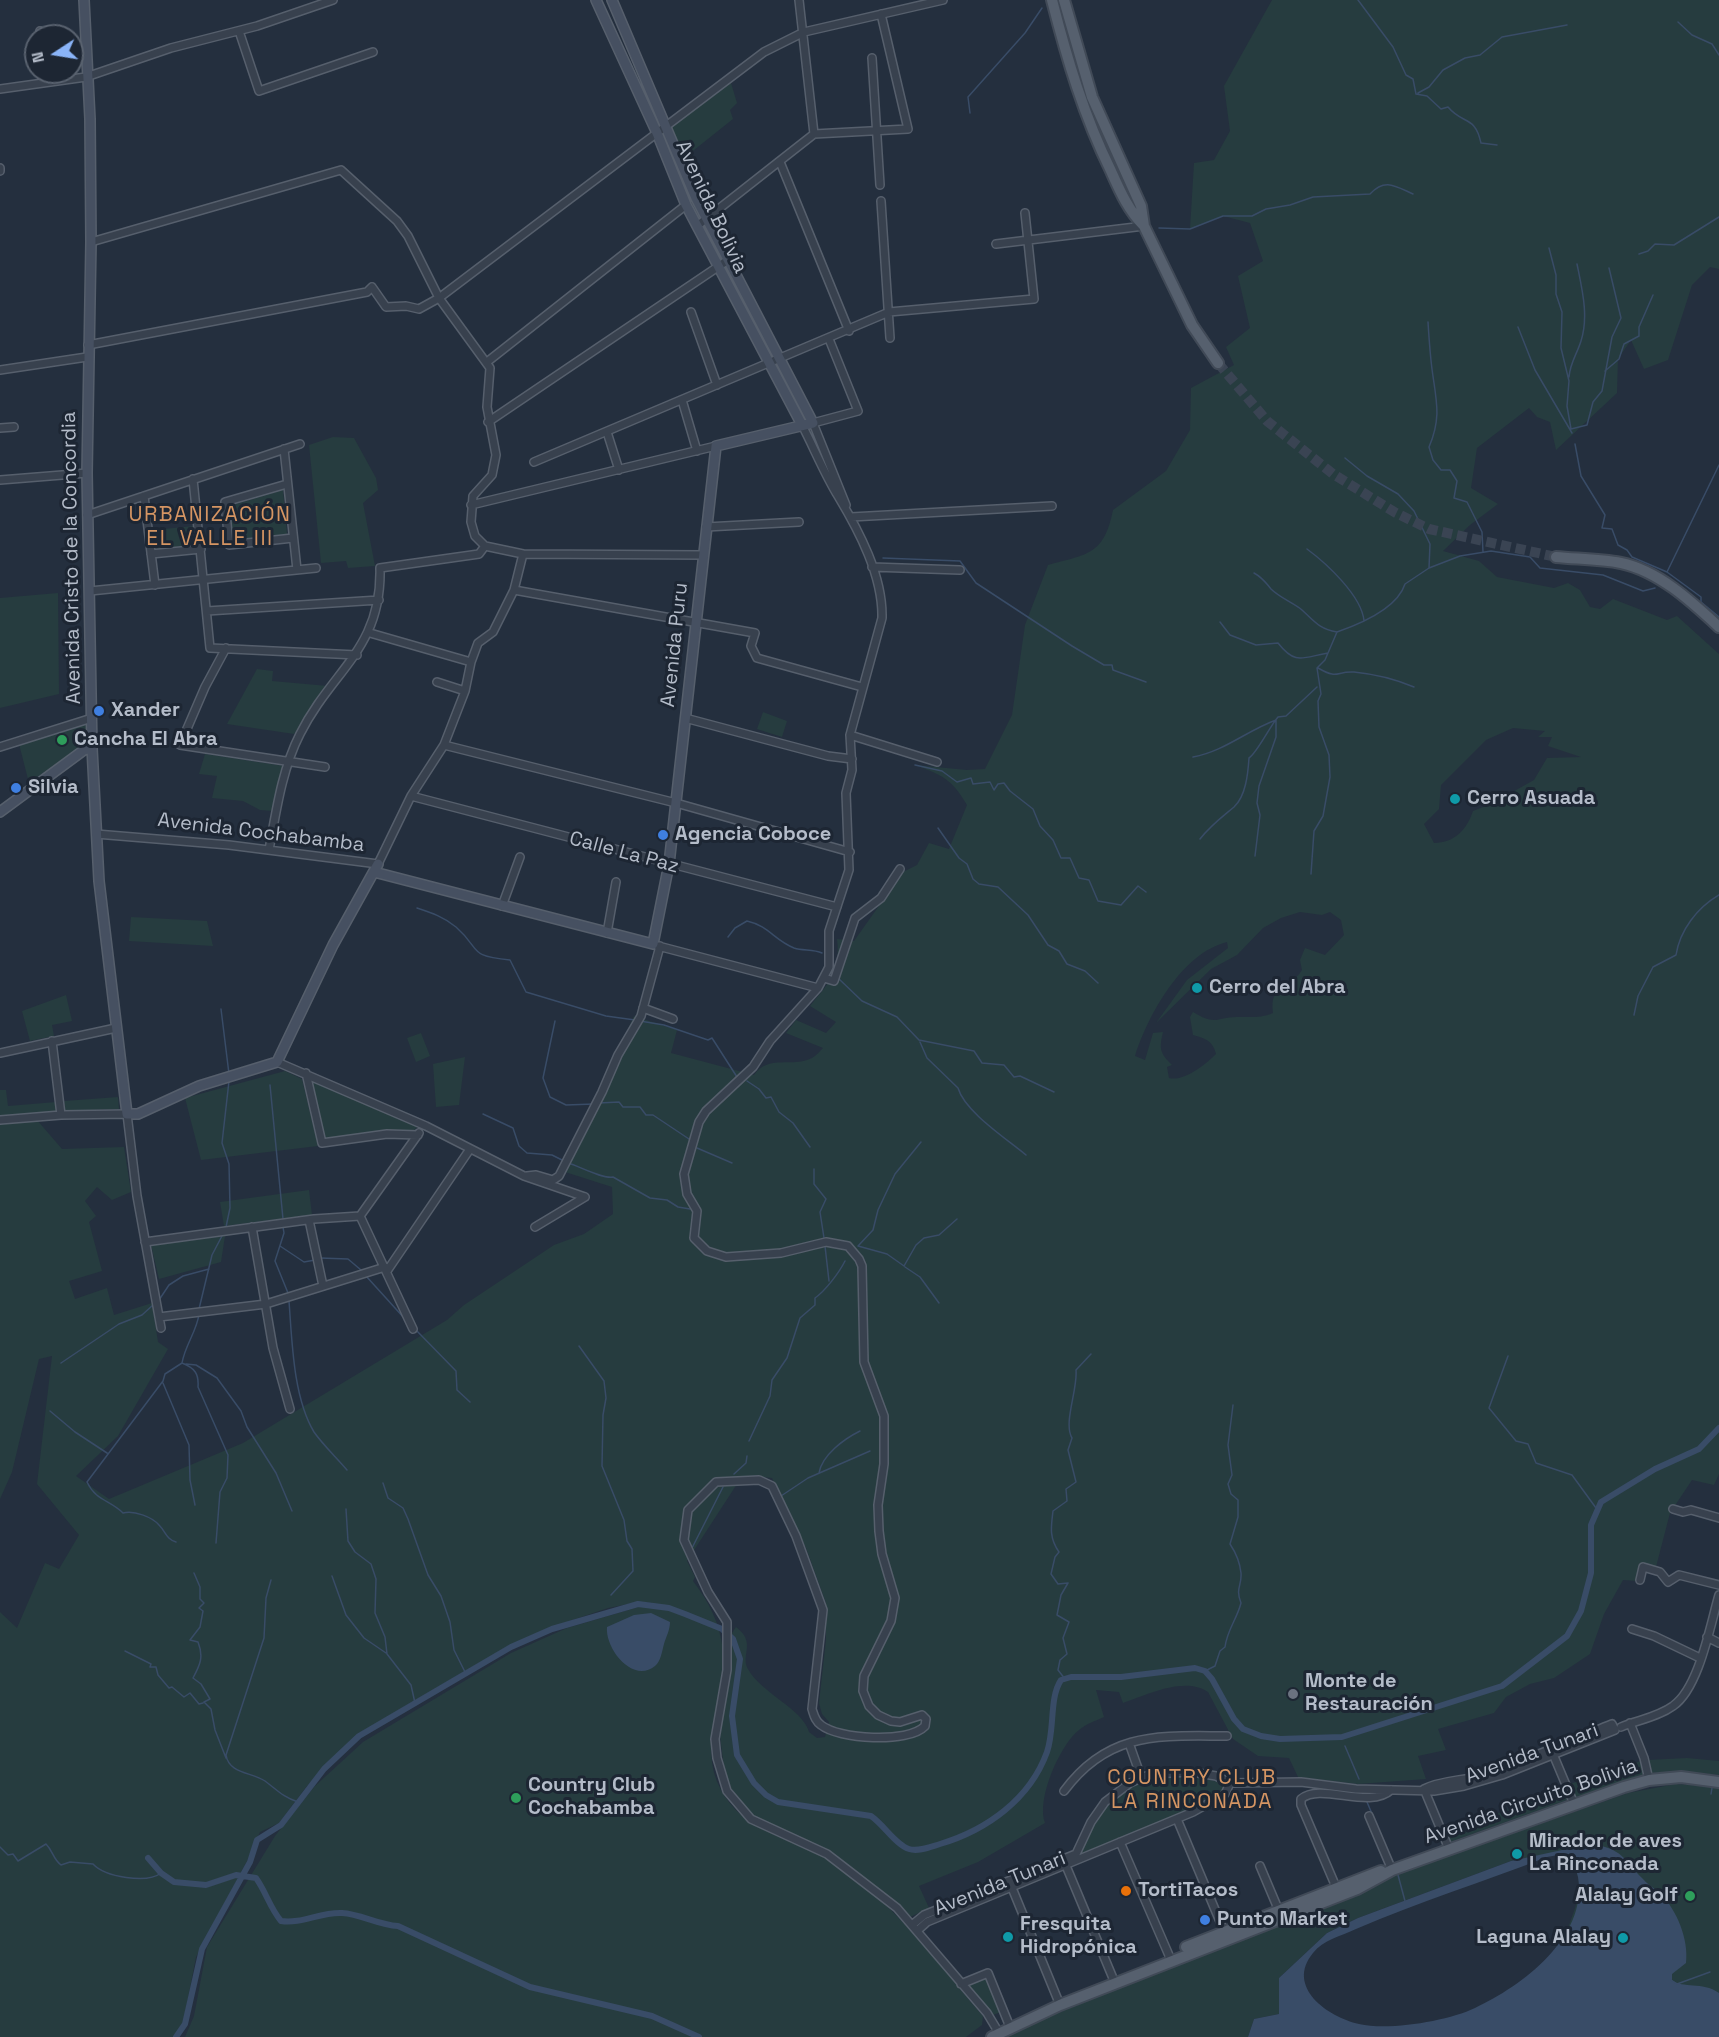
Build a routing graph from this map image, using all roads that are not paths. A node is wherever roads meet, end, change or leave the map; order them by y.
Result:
1 (84, 0) edge
2 (333, 0) edge
3 (596, 0) edge
4 (612, 0) edge
5 (799, 0) edge
6 (942, 0) edge
7 (1052, 0) edge
8 (1064, 0) edge
9 (881, 14) junction
10 (239, 30) junction
11 (804, 32) junction
12 (373, 52) dead end
13 (872, 58) dead end
14 (86, 77) junction
15 (32, 84) edge
16 (0, 90) edge
17 (666, 126) junction
18 (877, 131) junction
19 (657, 133) junction
20 (814, 134) junction
21 (780, 162) junction
22 (880, 185) dead end
23 (881, 201) dead end
24 (686, 205) junction
25 (1025, 213) dead end
26 (707, 219) junction
27 (697, 226) junction
28 (1144, 226) junction
29 (1028, 240) junction
30 (91, 242) junction
31 (996, 244) dead end
32 (728, 260) junction
33 (719, 267) junction
34 (439, 298) junction
35 (691, 312) dead end
36 (889, 312) junction
37 (849, 331) junction
38 (890, 338) dead end
39 (830, 339) junction
40 (88, 345) junction
41 (87, 357) junction
42 (779, 358) junction
43 (487, 362) junction
44 (770, 363) junction
45 (1218, 363) tunnel mouth
46 (0, 370) edge
47 (717, 385) junction
48 (682, 400) junction
49 (488, 422) junction
50 (813, 423) junction
51 (802, 425) junction
52 (14, 427) dead end
53 (0, 428) edge
54 (607, 432) junction
55 (300, 444) dead end
56 (716, 446) junction
57 (284, 449) junction
58 (697, 451) junction
59 (534, 462) dead end
60 (618, 470) junction
61 (87, 473) junction
62 (193, 479) junction
63 (0, 480) edge
64 (287, 484) junction
65 (144, 496) junction
66 (471, 505) junction
67 (1052, 506) dead end
68 (847, 509) junction
69 (87, 515) junction
70 (851, 517) junction
71 (799, 522) dead end
72 (706, 527) junction
73 (293, 538) junction
74 (486, 546) junction
75 (201, 549) junction
76 (151, 554) junction
77 (522, 554) junction
78 (703, 555) junction
79 (1556, 557) tunnel mouth
80 (872, 567) junction
81 (316, 568) dead end
82 (297, 570) junction
83 (960, 570) dead end
84 (204, 578) junction
85 (155, 585) junction
86 (514, 590) junction
87 (90, 591) junction
88 (379, 600) junction
89 (207, 611) junction
90 (695, 621) junction
91 (1719, 627) edge
92 (369, 633) junction
93 (226, 648) junction
94 (357, 655) junction
95 (471, 662) junction
96 (437, 682) dead end
97 (862, 687) junction
98 (465, 691) junction
99 (92, 718) junction
100 (685, 718) junction
101 (850, 735) junction
102 (444, 745) junction
103 (0, 747) edge
104 (92, 748) junction
105 (852, 759) junction
106 (290, 762) junction
107 (937, 762) dead end
108 (325, 767) dead end
109 (411, 796) junction
110 (676, 803) junction
111 (0, 812) edge
112 (96, 834) junction
113 (269, 850) junction
114 (850, 852) junction
115 (520, 857) dead end
116 (669, 864) junction
117 (376, 868) junction
118 (900, 869) dead end
119 (616, 882) dead end
120 (502, 906) junction
121 (837, 908) junction
122 (607, 933) junction
123 (656, 945) junction
124 (824, 978) junction
125 (818, 988) junction
126 (643, 1008) junction
127 (674, 1019) dead end
128 (116, 1028) junction
129 (52, 1041) junction
130 (0, 1053) edge
131 (278, 1062) junction
132 (306, 1073) junction
133 (61, 1114) junction
134 (127, 1114) junction
135 (0, 1120) edge
136 (426, 1126) junction
137 (418, 1135) junction
138 (470, 1149) junction
139 (524, 1176) junction
140 (360, 1216) junction
141 (309, 1220) junction
142 (252, 1227) junction
143 (535, 1227) dead end
144 (145, 1242) junction
145 (386, 1269) junction
146 (323, 1286) junction
147 (266, 1304) junction
148 (159, 1317) junction
149 (161, 1328) dead end
150 (413, 1329) dead end
151 (290, 1409) dead end
152 (1673, 1509) dead end
153 (1719, 1518) edge
154 (1640, 1580) dead end
155 (1719, 1585) edge
156 (1719, 1595) edge
157 (1632, 1629) dead end
158 (1707, 1638) junction
159 (1719, 1643) edge
160 (1700, 1658) junction
161 (1630, 1723) junction
162 (1621, 1727) dead end
163 (1227, 1736) dead end
164 (1129, 1743) junction
165 (1553, 1752) junction
166 (1141, 1777) junction
167 (1649, 1780) junction
168 (1719, 1782) edge
169 (1230, 1783) junction
170 (1424, 1789) junction
171 (1391, 1790) junction
172 (1064, 1791) dead end
173 (1574, 1804) junction
174 (1370, 1816) dead end
175 (1177, 1818) junction
176 (1120, 1842) junction
177 (1449, 1849) junction
178 (1077, 1857) junction
179 (1064, 1862) junction
180 (1260, 1866) dead end
181 (1392, 1870) junction
182 (1010, 1884) junction
183 (1336, 1887) junction
184 (1279, 1911) junction
185 (914, 1928) junction
186 (1224, 1931) junction
187 (1170, 1957) junction
188 (1114, 1980) junction
189 (961, 1984) junction
190 (1058, 2002) junction
191 (1009, 2024) junction
192 (995, 2032) edge
193 (981, 2037) edge

1 - 14 street, Avenida Cristo de la Concordia
2 - 10 street
3 - 19 street, Avenida Bolivia
4 - 17 street, Avenida Bolivia
5 - 11 street
6 - 9 street
7 - 28 main road
8 - 28 main road
9 - 11 street
9 - 18 street
10 - 12 street
10 - 14 street
11 - 17 street
11 - 20 street
13 - 18 street
14 - 30 street, Avenida Cristo de la Concordia
15 - 16 street
17 - 19 street
17 - 26 street, Avenida Bolivia
18 - 20 street
18 - 22 street
19 - 24 street, Avenida Bolivia
19 - 34 street
20 - 21 street
21 - 26 street
21 - 37 street
23 - 36 street
24 - 27 street, Avenida Bolivia
24 - 43 street
25 - 29 street
26 - 27 street
26 - 32 street, Avenida Bolivia
27 - 33 street, Avenida Bolivia
28 - 29 street
28 - 45 main road
29 - 31 street
29 - 36 street
30 - 34 street
30 - 40 street, Avenida Cristo de la Concordia
32 - 33 street
32 - 42 street, Avenida Bolivia
33 - 44 street, Avenida Bolivia
33 - 49 street
34 - 40 street
34 - 43 street
35 - 47 street
36 - 37 street
36 - 38 street
37 - 39 street
39 - 42 street
39 - 50 street
40 - 41 street, Avenida Cristo de la Concordia
41 - 46 street
41 - 61 street, Avenida Cristo de la Concordia
42 - 44 street
42 - 50 street, Avenida Bolivia
43 - 49 street
44 - 47 street
44 - 51 street, Avenida Bolivia
47 - 48 street
48 - 54 street
48 - 58 street
49 - 66 street
50 - 51 street
50 - 68 street
51 - 56 street
51 - 68 street
52 - 53 street
54 - 59 street
54 - 60 street
55 - 57 street
56 - 58 street
56 - 72 street, Avenida Puru
57 - 62 street
57 - 64 street
58 - 60 street
60 - 66 street
61 - 63 street
61 - 69 street, Avenida Cristo de la Concordia
62 - 65 street
62 - 75 street
64 - 73 street
64 - 73 street
65 - 69 street
65 - 76 street
66 - 74 street
67 - 70 street
68 - 70 street
69 - 87 street, Avenida Cristo de la Concordia
70 - 80 street
71 - 72 street
72 - 78 street, Avenida Puru
73 - 82 street
74 - 77 street
74 - 88 street
75 - 76 street
75 - 84 street
76 - 85 street
77 - 78 street
77 - 86 street
78 - 90 street, Avenida Puru
79 - 91 main road
80 - 83 street
80 - 97 street
81 - 82 street
82 - 84 street
84 - 85 street
84 - 89 street
85 - 87 street
86 - 90 street
86 - 95 street
87 - 99 street, Avenida Cristo de la Concordia
88 - 89 street
88 - 92 street
89 - 93 street
90 - 97 street
90 - 100 street, Avenida Puru
92 - 94 street
92 - 95 street
93 - 94 street
93 - 106 street
94 - 106 street
95 - 98 street
96 - 98 street
97 - 101 street
98 - 102 street
99 - 103 street
99 - 104 street, Avenida Cristo de la Concordia
100 - 105 street
100 - 110 street, Avenida Puru
101 - 105 street
101 - 107 street
102 - 109 street
102 - 110 street
104 - 111 street
104 - 112 street, Avenida Cristo de la Concordia
105 - 114 street
106 - 108 street
106 - 113 street
109 - 116 street, Calle La Paz
109 - 117 street
110 - 114 street
110 - 116 street, Avenida Puru
112 - 113 street, Avenida Cochabamba
112 - 128 street, Avenida Cristo de la Concordia
113 - 117 street, Avenida Cochabamba
114 - 121 street
115 - 120 street
116 - 121 street, Calle La Paz
116 - 123 street, Avenida Puru
117 - 120 street, Avenida Cochabamba
117 - 131 street
118 - 124 street
119 - 122 street
120 - 122 street, Avenida Cochabamba
121 - 124 street
122 - 123 street, Avenida Cochabamba
123 - 125 street
123 - 126 street
124 - 125 street
125 - 185 street
126 - 127 street
126 - 139 street
128 - 129 street
128 - 134 street, Avenida Cristo de la Concordia
129 - 130 street
129 - 133 street
131 - 132 street
131 - 134 street
132 - 136 street
132 - 137 street
133 - 134 street
133 - 135 street
134 - 144 street
136 - 137 street
136 - 138 street
137 - 140 street
138 - 139 street
138 - 145 street
139 - 143 street
140 - 141 street
140 - 145 street
141 - 142 street
141 - 146 street
142 - 144 street
142 - 147 street
144 - 148 street
145 - 146 street
145 - 150 street
146 - 147 street
147 - 148 street
147 - 151 street
148 - 149 street
152 - 153 street
154 - 155 street
156 - 158 street, Avenida Tunari
157 - 160 street
158 - 159 street
158 - 160 street, Avenida Tunari
160 - 161 street, Avenida Tunari
161 - 162 street, Avenida Tunari
161 - 167 street
163 - 164 street
164 - 166 street
164 - 172 street
165 - 165 street, Avenida Tunari
165 - 170 street, Avenida Tunari
165 - 173 street
166 - 169 street, Avenida Tunari
166 - 178 street, Avenida Tunari
167 - 168 main road, Avenida Circuito Bolivia
167 - 173 main road, Avenida Circuito Bolivia
169 - 171 street, Avenida Tunari
169 - 175 street, Avenida Tunari
170 - 171 street, Avenida Tunari
170 - 177 street
171 - 183 street, Avenida Tunari
173 - 177 main road, Avenida Circuito Bolivia
174 - 181 street
175 - 176 street, Avenida Tunari
175 - 186 street
176 - 178 street, Avenida Tunari
176 - 187 street
177 - 181 main road, Avenida Circuito Bolivia
178 - 179 street, Avenida Tunari
179 - 182 street, Avenida Tunari
179 - 188 street
180 - 184 street
181 - 183 main road, Avenida Circuito Bolivia
181 - 187 main road, Avenida Circuito Bolivia
182 - 185 street, Avenida Tunari
182 - 185 street, Avenida Tunari
182 - 190 street
183 - 184 main road, Avenida Circuito Bolivia
184 - 186 main road, Avenida Circuito Bolivia
185 - 189 street
186 - 187 main road, Avenida Circuito Bolivia
187 - 188 main road, Avenida Circuito Bolivia
188 - 190 main road, Avenida Circuito Bolivia
189 - 191 street
189 - 192 street
190 - 191 main road, Avenida Circuito Bolivia
191 - 192 main road, Avenida Circuito Bolivia
192 - 193 main road, Avenida Circuito Bolivia

